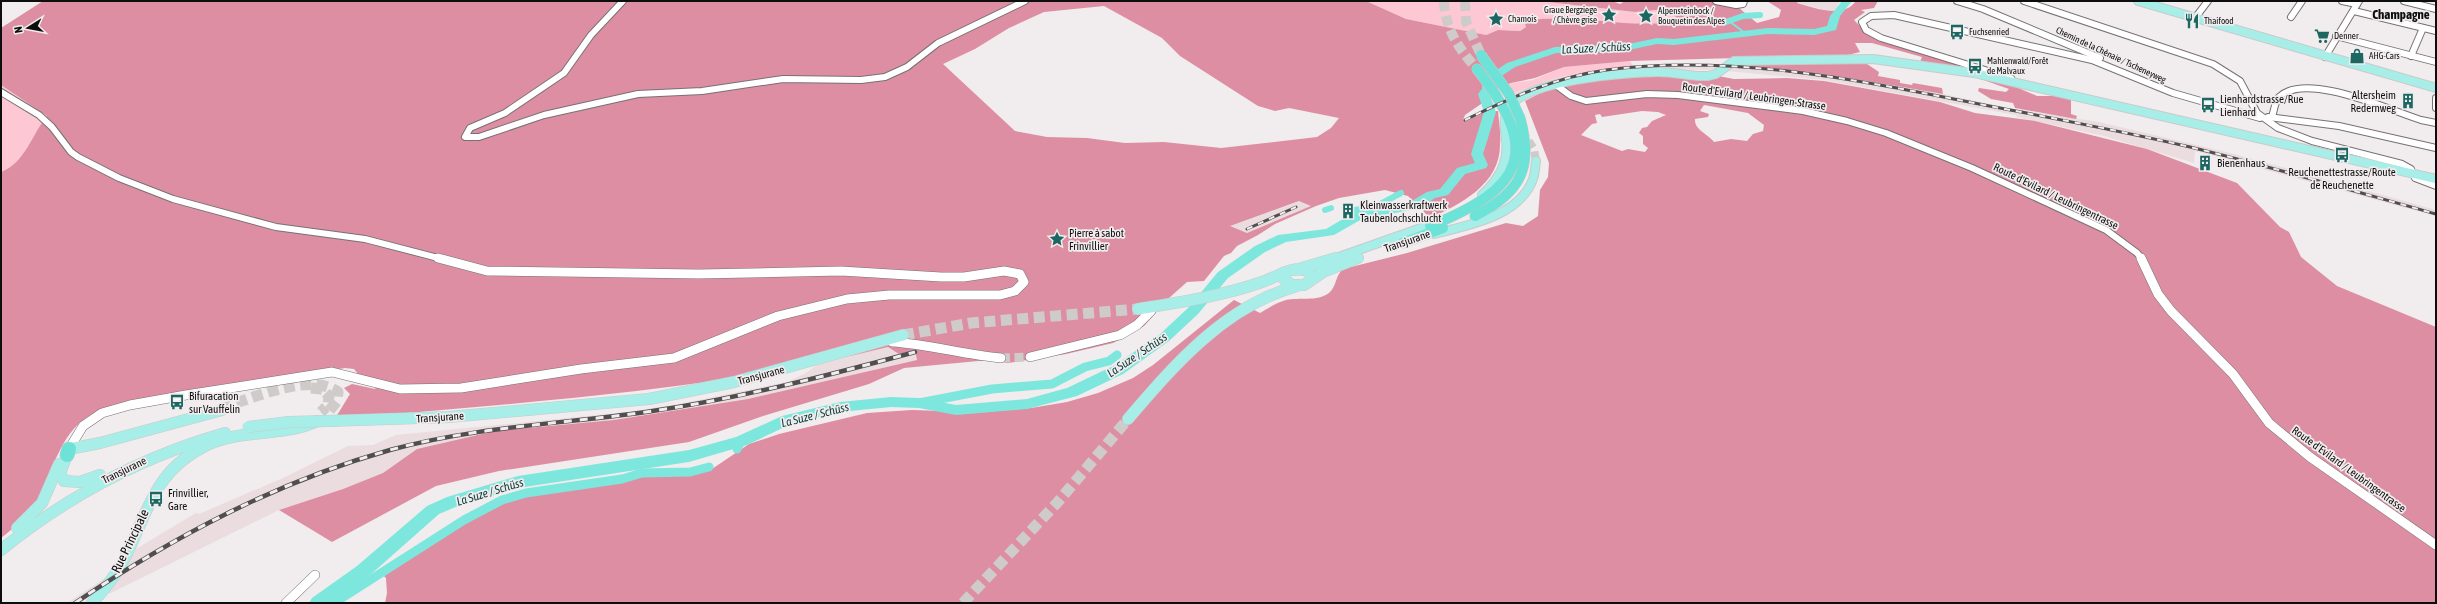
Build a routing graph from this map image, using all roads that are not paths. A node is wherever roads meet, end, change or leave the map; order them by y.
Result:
1 (623, 1) edge
2 (1025, 1) edge
3 (1716, 1) edge
4 (1744, 1) edge
5 (1957, 1) edge
6 (2024, 1) edge
7 (2138, 1) edge
8 (2208, 1) edge
9 (2302, 1) edge
10 (2342, 1) edge
11 (2404, 1) edge
12 (2358, 3) edge
13 (2436, 9) edge
14 (2354, 11) junction
15 (2290, 17) dead end
16 (2195, 18) junction
17 (2423, 28) junction
18 (2436, 31) edge
19 (2336, 36) junction
20 (1481, 55) tunnel mouth
21 (2411, 56) junction
22 (2325, 57) junction
23 (2436, 62) edge
24 (2104, 63) junction
25 (1478, 69) tunnel mouth
26 (2021, 83) junction
27 (1556, 85) junction
28 (2436, 88) edge
29 (1, 92) edge
30 (2436, 98) edge
31 (2436, 108) edge
32 (2260, 117) junction
33 (2272, 117) junction
34 (2436, 123) edge
35 (2436, 148) edge
36 (1948, 158) joint
37 (1536, 161) tunnel mouth
38 (2411, 173) junction
39 (2436, 179) edge
40 (2436, 186) edge
41 (1430, 226) junction
42 (1403, 243) junction
43 (1302, 268) junction
44 (1285, 273) junction
45 (1312, 279) junction
46 (1299, 286) junction
47 (1155, 308) junction
48 (1138, 309) tunnel mouth
49 (903, 335) tunnel mouth
50 (892, 342) dead end
51 (1030, 357) tunnel mouth
52 (1000, 358) tunnel mouth
53 (222, 410) tunnel mouth
54 (323, 418) junction
55 (1128, 419) tunnel mouth
56 (68, 452) junction
57 (82, 486) junction
58 (1, 542) edge
59 (2436, 544) edge
60 (1, 550) edge
61 (315, 575) dead end
62 (92, 603) edge
63 (286, 603) edge

1 - 2 street
3 - 4 street
5 - 24 street, Chemin de la Chênaie / Tscheneyweg
6 - 32 street
7 - 16 main road
8 - 16 street
9 - 15 street
10 - 12 street
11 - 13 street
12 - 14 street
14 - 17 street
14 - 19 street
16 - 22 main road
17 - 18 street
17 - 21 street
19 - 21 street
19 - 22 street
20 - 42 highway, Transjurane, bridge
21 - 23 street
22 - 28 main road
24 - 26 street
24 - 32 street, Chemin de la Chênaie / Tscheneyweg
25 - 41 highway, Transjurane
26 - 27 main road
26 - 38 main road
27 - 36 street, Route d'Evilard / Leubringen-Strasse
27 - 41 main road
29 - 56 street
30 - 31 street
32 - 33 street
32 - 38 street
33 - 34 street
33 - 35 street
36 - 59 street, Route d'Evilard / Leubringentrasse
37 - 42 main road
38 - 39 main road
38 - 40 street
41 - 43 main road, Transjurane
42 - 45 main road, Transjurane
43 - 44 main road
43 - 45 main road
44 - 46 main road
44 - 47 main road
45 - 46 main road
46 - 55 main road
47 - 48 main road
47 - 51 street
49 - 54 main road, Transjurane
50 - 52 street
53 - 56 main road
54 - 57 main road, Transjurane, bridge
54 - 62 main road, Rue Principale
56 - 57 main road
56 - 58 main road
57 - 60 main road, Transjurane
61 - 63 street

